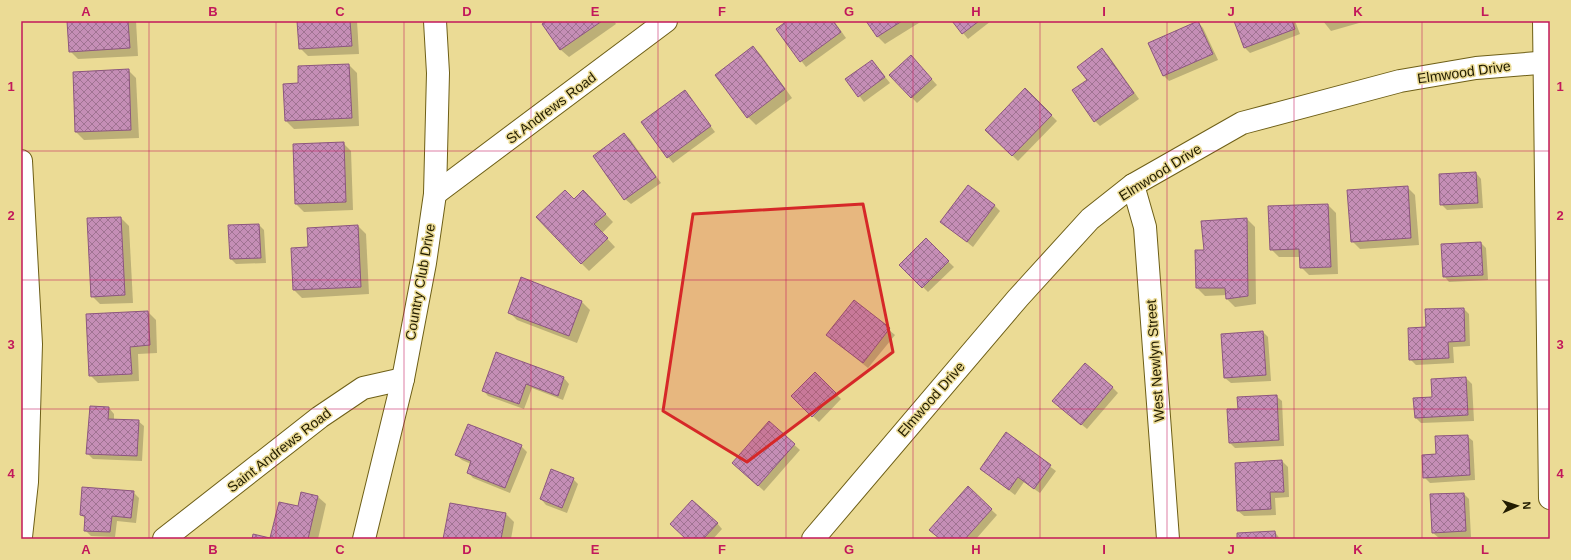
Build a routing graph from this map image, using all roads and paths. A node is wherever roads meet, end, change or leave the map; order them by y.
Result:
1 (435, 21) edge
2 (666, 21) edge
3 (1544, 21) edge
4 (1547, 62) edge
5 (21, 161) edge
6 (1133, 185) junction
7 (434, 194) junction
8 (402, 379) junction
9 (1550, 498) edge
10 (21, 537) edge
11 (164, 539) edge
12 (364, 539) edge
13 (813, 539) edge
14 (1168, 539) edge

1 - 7 street, Country Club Drive
2 - 7 street, St Andrews Road
3 - 4 street
4 - 6 street, Elmwood Drive
4 - 9 street
5 - 10 street
6 - 13 street, Elmwood Drive
6 - 14 street, West Newlyn Street
7 - 8 street, Country Club Drive
8 - 11 street, Saint Andrews Road
8 - 12 street, Country Club Drive

